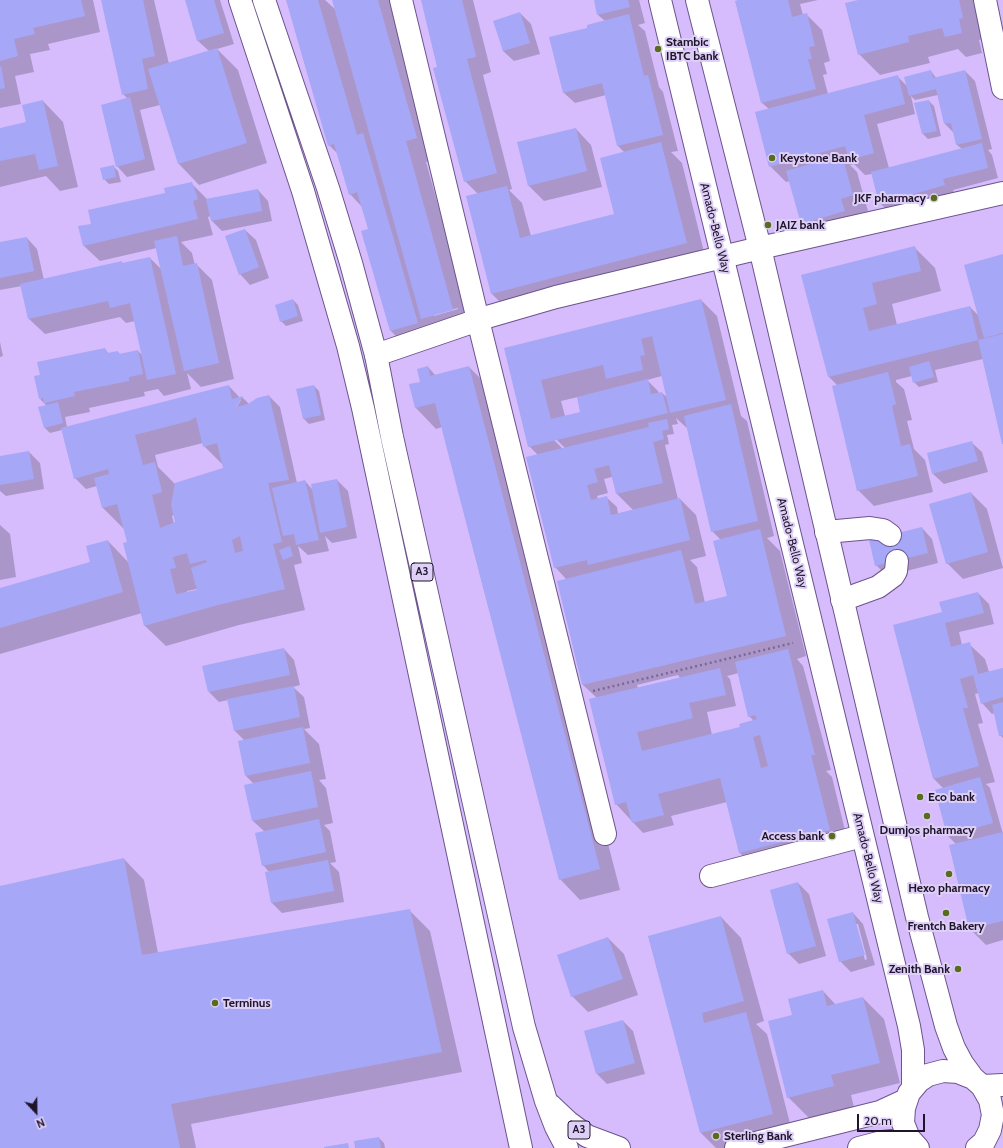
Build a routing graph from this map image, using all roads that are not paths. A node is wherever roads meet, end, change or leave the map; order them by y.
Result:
1 (240, 0) edge
2 (264, 0) edge
3 (401, 0) edge
4 (660, 0) edge
5 (697, 0) edge
6 (984, 0) edge
7 (1003, 88) edge
8 (1003, 193) edge
9 (760, 248) junction
10 (722, 257) junction
11 (478, 320) junction
12 (376, 355) junction
13 (826, 532) junction
14 (890, 535) dead end
15 (896, 561) dead end
16 (842, 600) junction
17 (605, 834) dead end
18 (862, 836) junction
19 (710, 876) dead end
20 (986, 1083) edge
21 (910, 1094) junction
22 (546, 1101) junction
23 (988, 1138) edge
24 (917, 1147) edge
25 (521, 1148) edge
26 (567, 1148) edge
27 (620, 1148) edge
28 (736, 1148) edge
29 (859, 1148) edge

1 - 25 main road, A3
2 - 12 main road, A3
3 - 11 main road
4 - 10 main road, Amado-Bello Way
5 - 9 main road
6 - 7 main road
8 - 9 main road
9 - 10 main road
9 - 13 main road
10 - 11 main road
10 - 18 main road, Amado-Bello Way
11 - 12 main road
11 - 17 main road
12 - 22 main road, A3
13 - 14 main road
13 - 16 main road
15 - 16 main road
16 - 20 main road
18 - 19 main road
18 - 21 main road, Amado-Bello Way
20 - 21 main road
20 - 23 main road
21 - 24 main road, Amado-Bello Way
21 - 28 main road
22 - 26 main road, A3
22 - 27 main road, A3
24 - 29 main road

